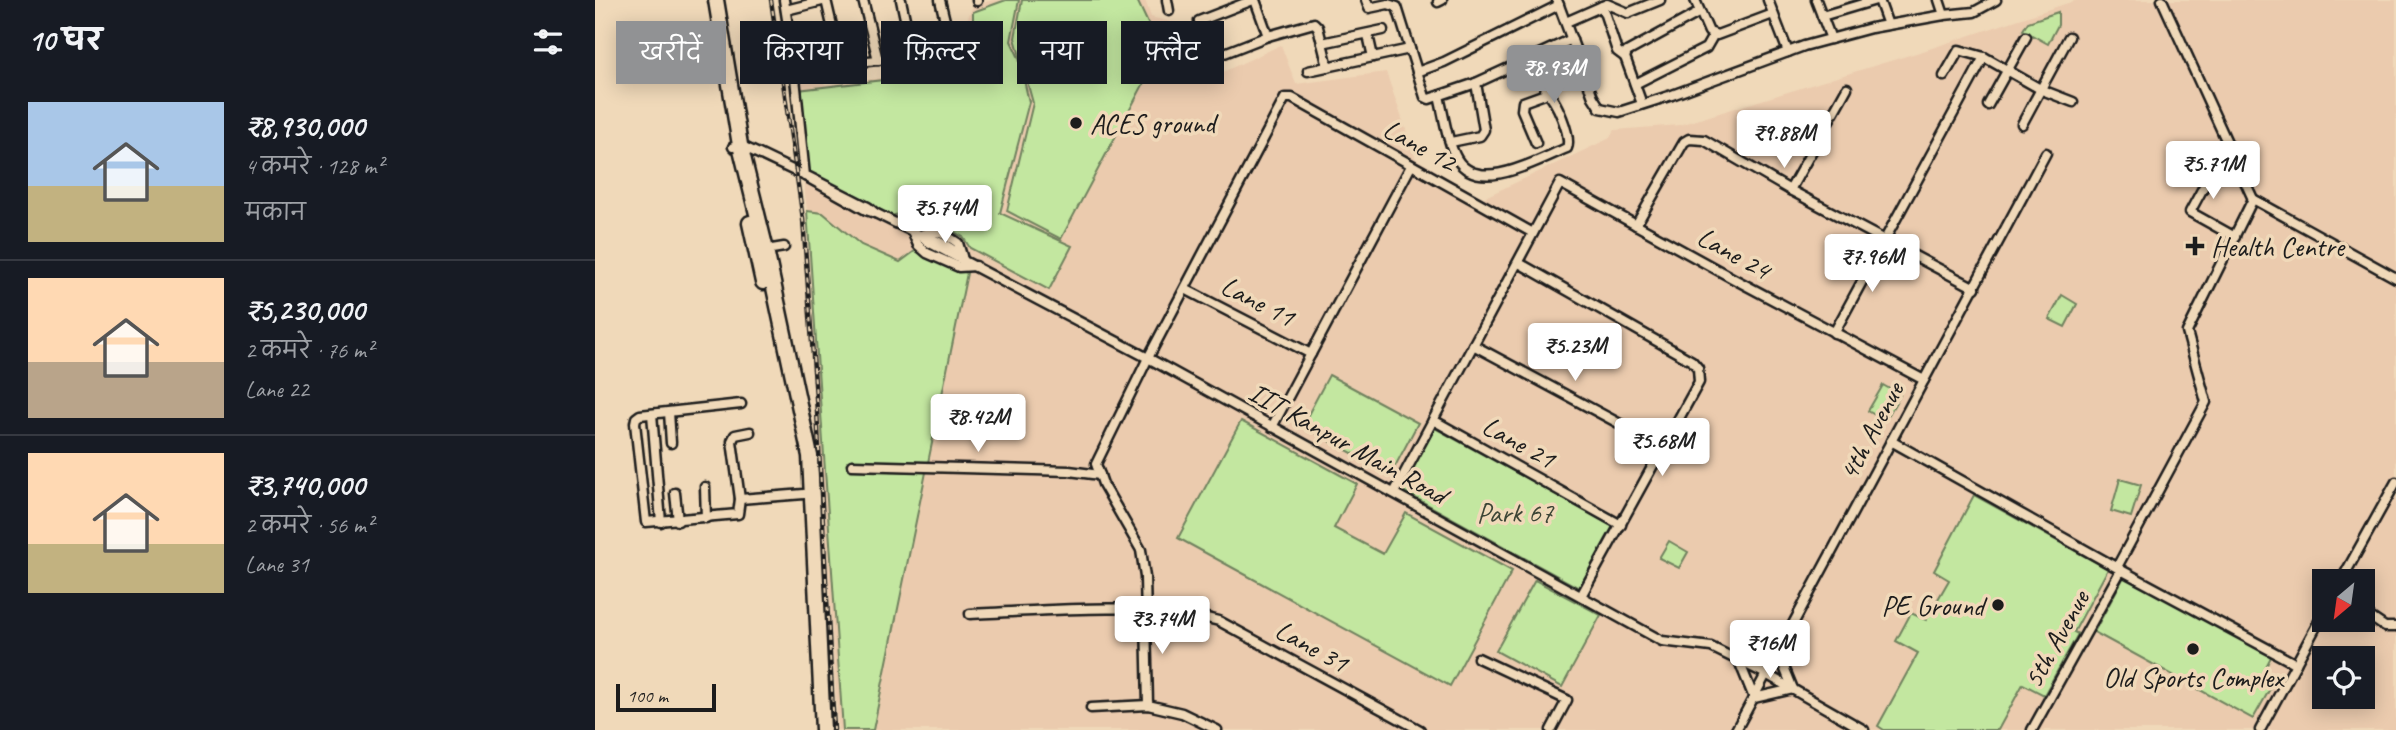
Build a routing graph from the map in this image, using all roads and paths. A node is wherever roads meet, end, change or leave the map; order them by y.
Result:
1 (707, 0) edge
2 (716, 0) edge
3 (784, 0) edge
4 (826, 0) edge
5 (863, 0) edge
6 (901, 0) edge
7 (940, 0) edge
8 (1167, 0) edge
9 (1254, 0) edge
10 (1366, 0) edge
11 (1660, 0) edge
12 (1695, 0) edge
13 (1767, 0) edge
14 (1817, 0) edge
15 (1878, 0) edge
16 (1939, 0) edge
17 (1996, 0) edge
18 (2162, 0) edge
19 (1558, 2) edge
20 (1605, 4) edge
21 (786, 10) junction
22 (1169, 11) dead end
23 (1700, 12) junction
24 (1773, 14) junction
25 (1944, 15) junction
26 (1822, 16) junction
27 (1199, 20) dead end
28 (906, 21) edge
29 (945, 21) edge
30 (1566, 22) junction
31 (1888, 25) junction
32 (1383, 30) dead end
33 (1714, 34) junction
34 (1368, 35) junction
35 (1268, 36) junction
36 (2026, 37) dead end
37 (2069, 37) dead end
38 (1572, 38) junction
39 (1831, 39) junction
40 (1322, 43) junction
41 (1410, 49) junction
42 (1788, 52) junction
43 (1224, 53) edge
44 (1373, 57) junction
45 (1625, 57) junction
46 (1984, 57) junction
47 (878, 60) junction
48 (881, 60) edge
49 (1582, 66) junction
50 (1328, 67) junction
51 (2007, 70) junction
52 (1308, 71) dead end
53 (1417, 72) junction
54 (1944, 76) dead end
55 (1476, 83) junction
56 (1635, 84) junction
57 (1847, 88) dead end
58 (2042, 90) junction
59 (1546, 92) junction
60 (1439, 96) junction
61 (2073, 102) dead end
62 (1642, 104) junction
63 (1987, 105) dead end
64 (2022, 124) dead end
65 (1451, 142) junction
66 (1536, 143) dead end
67 (736, 146) junction
68 (2046, 153) dead end
69 (1411, 166) junction
70 (2210, 175) dead end
71 (807, 176) junction
72 (1790, 190) junction
73 (2253, 200) junction
74 (1636, 225) junction
75 (916, 233) junction
76 (1533, 233) junction
77 (2235, 237) junction
78 (1884, 241) junction
79 (783, 247) dead end
80 (766, 250) junction
81 (963, 259) junction
82 (1518, 263) junction
83 (976, 266) junction
84 (2396, 278) edge
85 (1975, 288) junction
86 (1185, 289) junction
87 (1834, 333) junction
88 (1473, 345) junction
89 (1311, 354) junction
90 (1148, 358) junction
91 (1924, 380) junction
92 (741, 404) dead end
93 (669, 412) junction
94 (652, 414) junction
95 (1433, 420) junction
96 (1272, 427) junction
97 (750, 432) dead end
98 (1891, 441) junction
99 (671, 443) dead end
100 (1663, 447) junction
101 (852, 465) dead end
102 (1100, 475) junction
103 (2396, 482) edge
104 (705, 486) dead end
105 (675, 493) dead end
106 (1394, 493) junction
107 (804, 494) junction
108 (740, 499) junction
109 (706, 518) junction
110 (678, 521) junction
111 (661, 522) junction
112 (1621, 525) junction
113 (2119, 569) junction
114 (2348, 569) edge
115 (1581, 596) junction
116 (1146, 608) junction
117 (970, 614) dead end
118 (2375, 620) edge
119 (2396, 627) edge
120 (2313, 632) edge
121 (1778, 652) junction
122 (1478, 658) dead end
123 (1739, 661) junction
124 (2295, 664) junction
125 (1766, 674) junction
126 (1793, 690) junction
127 (1754, 698) junction
128 (1149, 705) junction
129 (1091, 708) dead end
130 (815, 730) edge
131 (823, 730) edge
132 (1217, 730) edge
133 (1419, 730) edge
134 (1552, 730) edge
135 (1736, 730) edge
136 (1864, 730) edge
137 (2032, 730) edge
138 (2260, 730) edge

1 - 67 highway
2 - 67 highway
3 - 21 street
4 - 21 street
4 - 47 street
5 - 47 street
6 - 28 street
7 - 29 street
8 - 22 street
9 - 27 street
9 - 35 street
10 - 41 street
11 - 20 street
12 - 23 street
13 - 24 street
14 - 26 street
15 - 26 street
15 - 31 street
16 - 25 street
17 - 25 street
18 - 73 street
19 - 30 street
19 - 53 street
20 - 30 street
20 - 45 street
21 - 71 street
23 - 33 street
23 - 45 street
24 - 33 street
24 - 42 street
25 - 31 street
26 - 39 street
30 - 38 street
31 - 39 street
32 - 34 street
33 - 56 street
34 - 40 street
34 - 44 street
35 - 40 street
35 - 43 street
36 - 51 street
37 - 58 street
38 - 49 street
38 - 55 street
39 - 42 street
40 - 50 street
41 - 44 street
41 - 53 street
42 - 62 street
44 - 50 street
45 - 56 street
46 - 51 street
46 - 54 street
46 - 78 street
47 - 48 street
49 - 59 street
49 - 62 street
50 - 52 street
51 - 58 street
51 - 63 street
53 - 60 street
55 - 60 street
55 - 65 street
56 - 62 street
57 - 72 street
58 - 61 street
58 - 64 street
59 - 65 street
59 - 66 street
60 - 65 street
67 - 71 street, IIT Kanpur Main Road
67 - 80 highway
67 - 107 highway
68 - 85 street, 4th Avenue
69 - 76 street, Lane 12
69 - 86 street, Lane 12
69 - 89 street
70 - 77 street
71 - 75 street, IIT Kanpur Main Road
72 - 74 street
72 - 78 street
73 - 77 street, 5th Avenue
73 - 84 street
74 - 76 street, Lane 24
74 - 87 street, Lane 24
75 - 81 street, IIT Kanpur Main Road
75 - 81 street
75 - 83 street
76 - 82 street
77 - 113 street, 5th Avenue
78 - 85 street
78 - 87 street
79 - 80 street
80 - 131 highway
81 - 83 street, IIT Kanpur Main Road
82 - 88 street
82 - 100 street
83 - 90 street, IIT Kanpur Main Road
85 - 91 street, 4th Avenue
86 - 89 street, Lane 11
86 - 90 street
87 - 91 street, Lane 24
88 - 95 street
88 - 100 street
89 - 96 street
90 - 96 street, IIT Kanpur Main Road
90 - 102 street
91 - 98 street, 4th Avenue
92 - 93 street
93 - 94 street
93 - 99 street
94 - 111 street
94 - 111 street
95 - 106 street
95 - 112 street, Lane 21
96 - 106 street, IIT Kanpur Main Road
97 - 108 street
98 - 113 street
98 - 121 street, 4th Avenue
100 - 112 street
101 - 102 street
102 - 116 street
103 - 114 street
104 - 109 street
105 - 110 street
106 - 115 street, IIT Kanpur Main Road
107 - 108 street
107 - 130 highway
108 - 109 street
109 - 110 street
110 - 111 street
112 - 115 street
113 - 124 street
113 - 137 street, 5th Avenue
115 - 123 street, IIT Kanpur Main Road
116 - 117 street, Lane 31
116 - 128 street
116 - 133 street, Lane 31
118 - 119 street
120 - 124 street
121 - 123 street
121 - 125 street, 4th Avenue
121 - 126 street
122 - 134 street
123 - 125 street, IIT Kanpur Main Road
123 - 127 street
124 - 138 street
125 - 126 street, IIT Kanpur Main Road
125 - 127 street, 4th Avenue
126 - 127 street
126 - 136 street, IIT Kanpur Main Road
127 - 135 street, 4th Avenue
128 - 129 street
128 - 132 street

